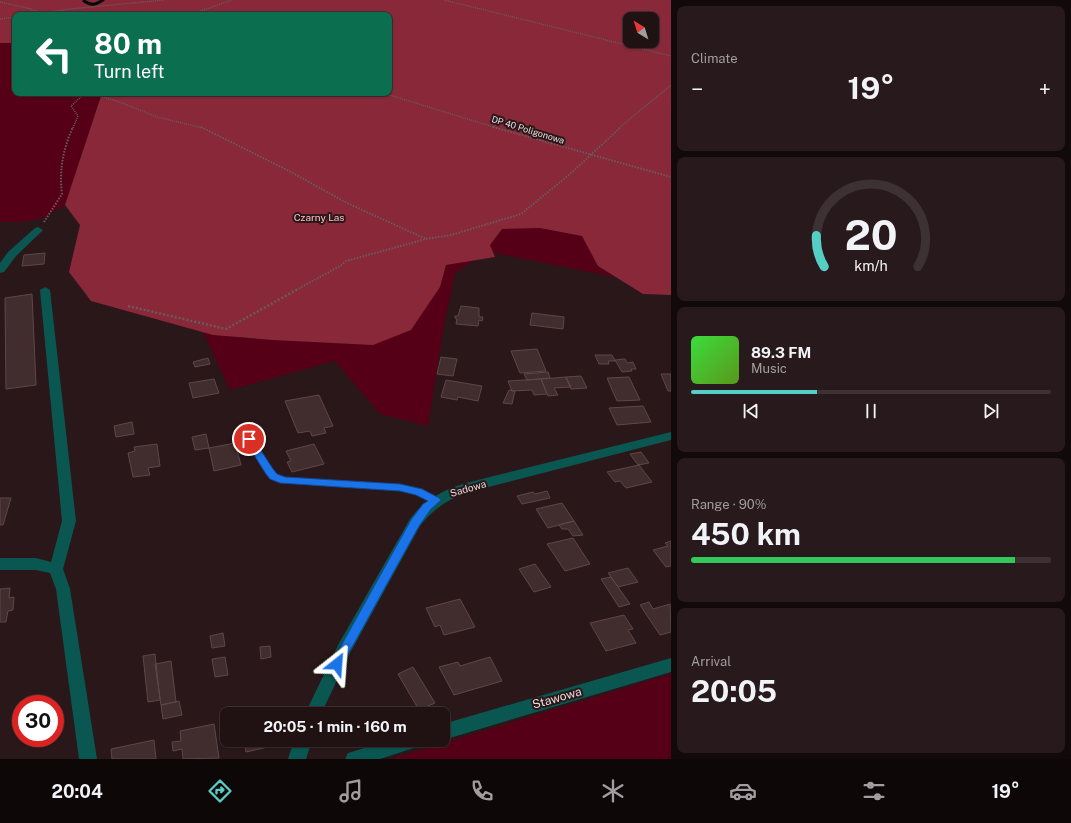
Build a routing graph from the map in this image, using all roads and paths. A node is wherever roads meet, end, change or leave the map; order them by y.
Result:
1 (164, 0) edge
2 (232, 0) edge
3 (444, 0) edge
4 (0, 2) edge
5 (36, 10) junction
6 (39, 12) edge
7 (51, 12) joint
8 (198, 12) edge
9 (12, 17) edge
10 (0, 19) edge
11 (671, 56) edge
12 (671, 85) edge
13 (82, 96) edge
14 (100, 96) edge
15 (392, 96) edge
16 (589, 155) junction
17 (671, 177) edge
18 (38, 230) joint
19 (426, 239) junction
20 (0, 270) edge
21 (45, 290) dead end
22 (128, 306) dead end
23 (671, 436) edge
24 (249, 439) dead end
25 (436, 500) junction
26 (0, 564) edge
27 (56, 569) junction
28 (671, 665) edge
29 (316, 707) edge
30 (450, 730) edge
31 (300, 747) edge
32 (394, 747) edge
33 (88, 759) edge
34 (296, 759) edge
35 (354, 759) edge

1 - 7 path
2 - 8 path
3 - 11 path
4 - 5 path
5 - 6 path
5 - 7 path
9 - 10 path
12 - 16 path
13 - 18 path
14 - 19 path
15 - 16 path, DP 40 Poligonowa
16 - 17 path, DP 40 Poligonowa
16 - 19 path
18 - 20 street
19 - 22 path
21 - 27 street
23 - 25 street, Sadowa
24 - 25 lane
25 - 29 street, Sadowa
26 - 27 street
27 - 33 street
28 - 30 street, Stawowa
31 - 34 street
32 - 35 street

